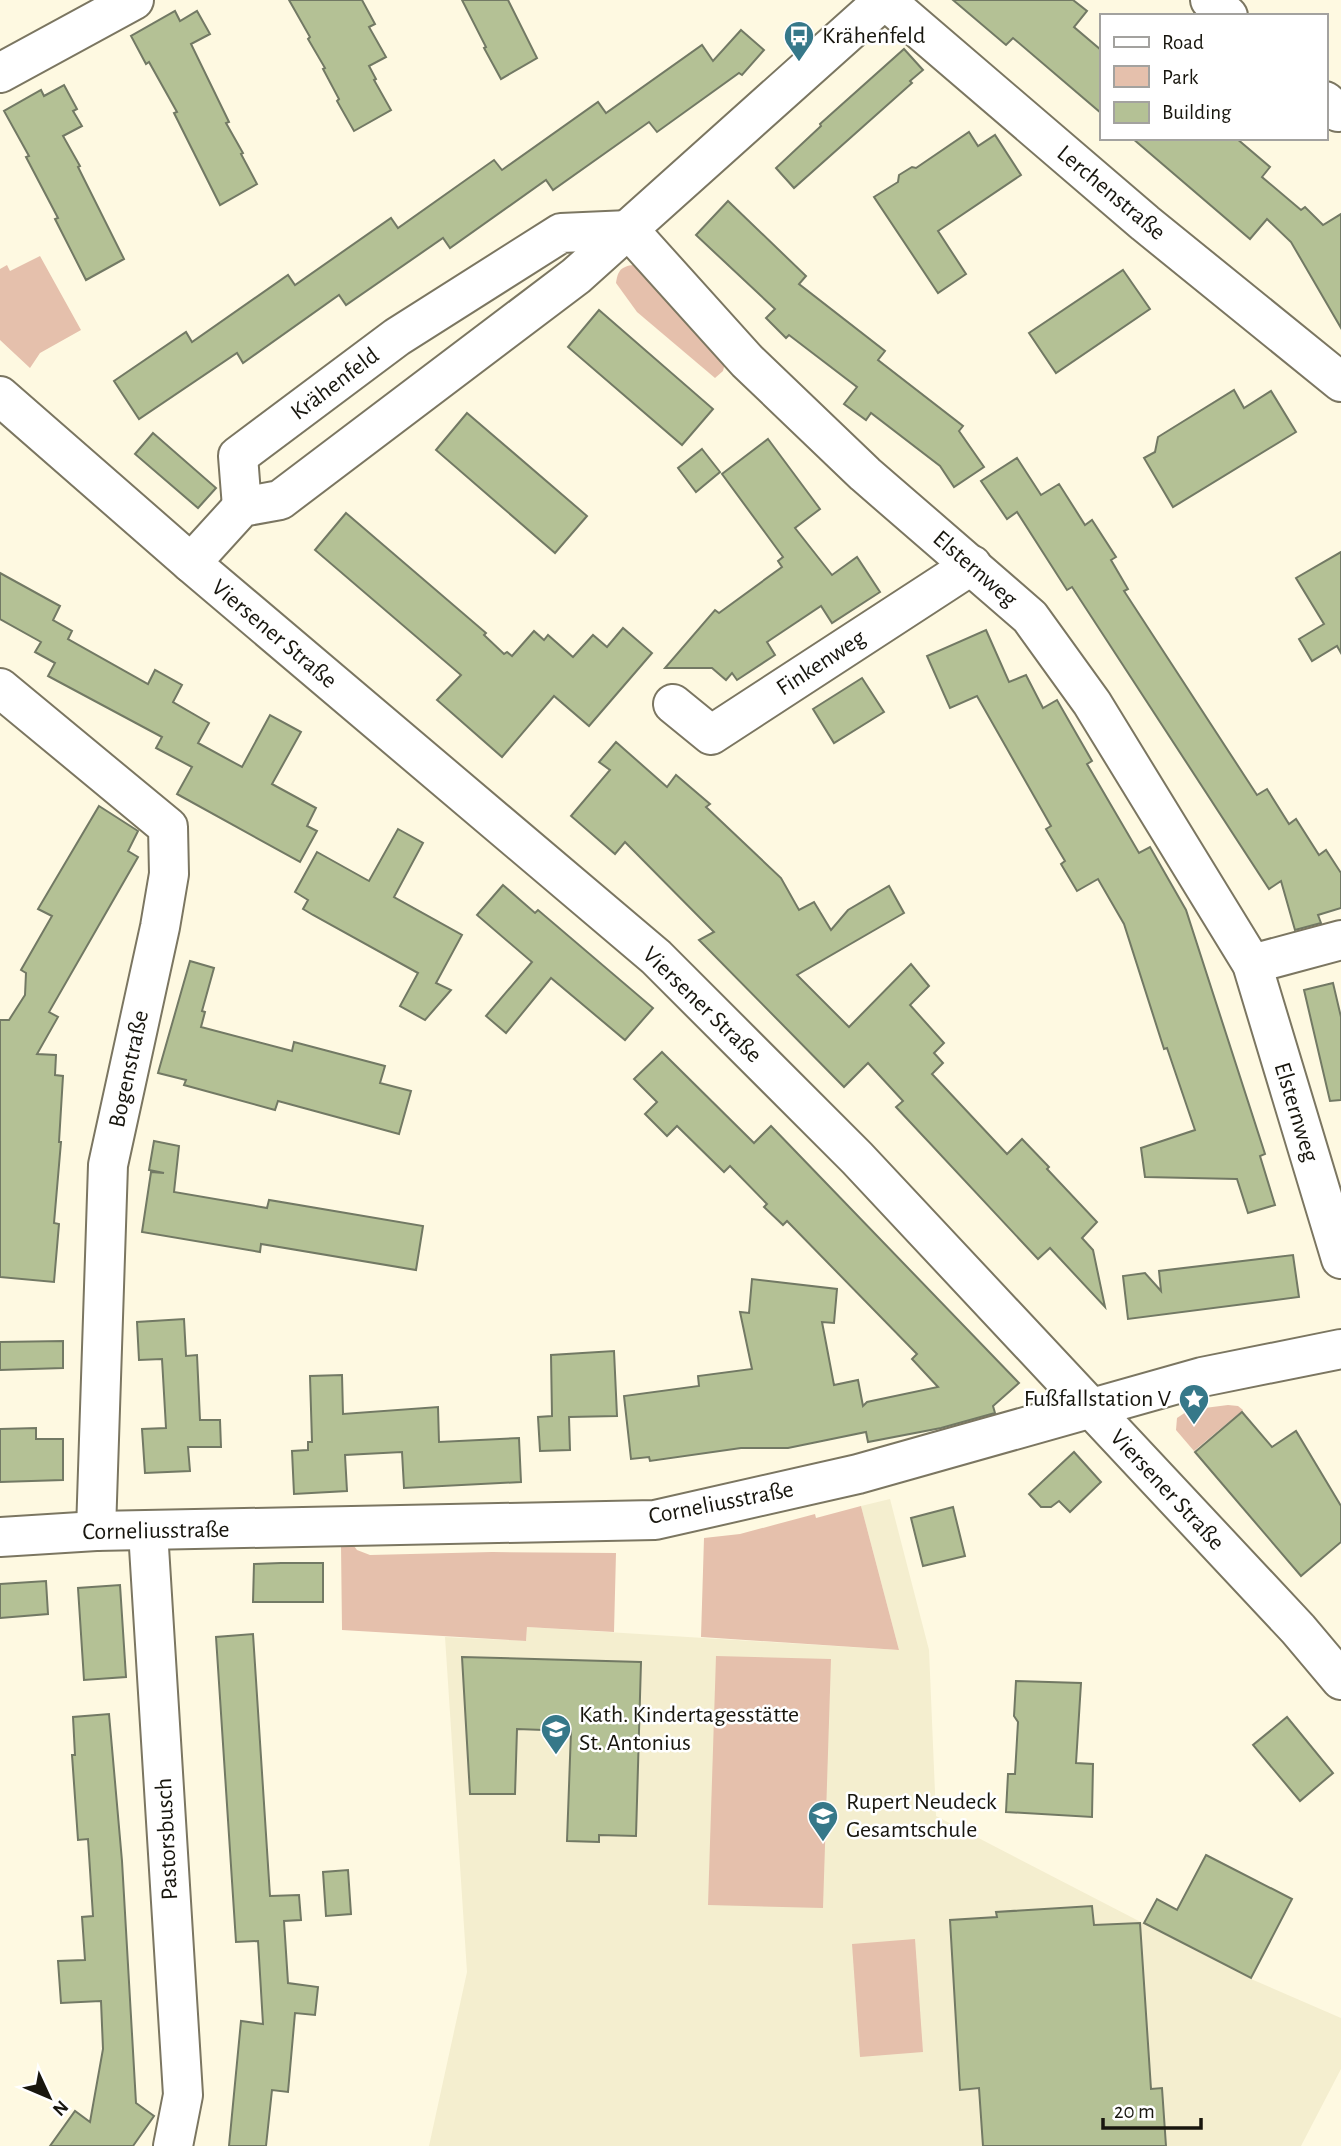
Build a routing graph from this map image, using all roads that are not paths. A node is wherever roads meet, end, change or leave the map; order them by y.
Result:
1 (134, 0) edge
2 (884, 0) edge
3 (1210, 0) edge
4 (1226, 14) edge
5 (0, 73) edge
6 (629, 230) junction
7 (1341, 382) edge
8 (0, 396) edge
9 (243, 507) junction
10 (191, 563) junction
11 (972, 565) junction
12 (0, 688) edge
13 (673, 704) dead end
14 (1341, 940) edge
15 (1252, 964) junction
16 (1341, 1259) edge
17 (1341, 1349) edge
18 (1090, 1409) junction
19 (96, 1531) junction
20 (148, 1531) junction
21 (0, 1537) edge
22 (1341, 1680) edge
23 (173, 2146) edge

1 - 5 street
2 - 6 street
2 - 7 street, Lerchenstraße
3 - 4 street
6 - 9 street
6 - 9 street, Krähenfeld
6 - 11 street, Elsternweg
8 - 10 street, Viersener Straße
9 - 10 street
10 - 18 street, Viersener Straße
11 - 13 street, Finkenweg
11 - 15 street, Elsternweg
12 - 19 street, Bogenstraße
14 - 15 street
15 - 16 street, Elsternweg
17 - 18 street, Corneliusstraße
18 - 20 street, Corneliusstraße
18 - 22 street, Viersener Straße
19 - 20 street, Corneliusstraße
19 - 21 street, Corneliusstraße
20 - 23 street, Pastorsbusch

